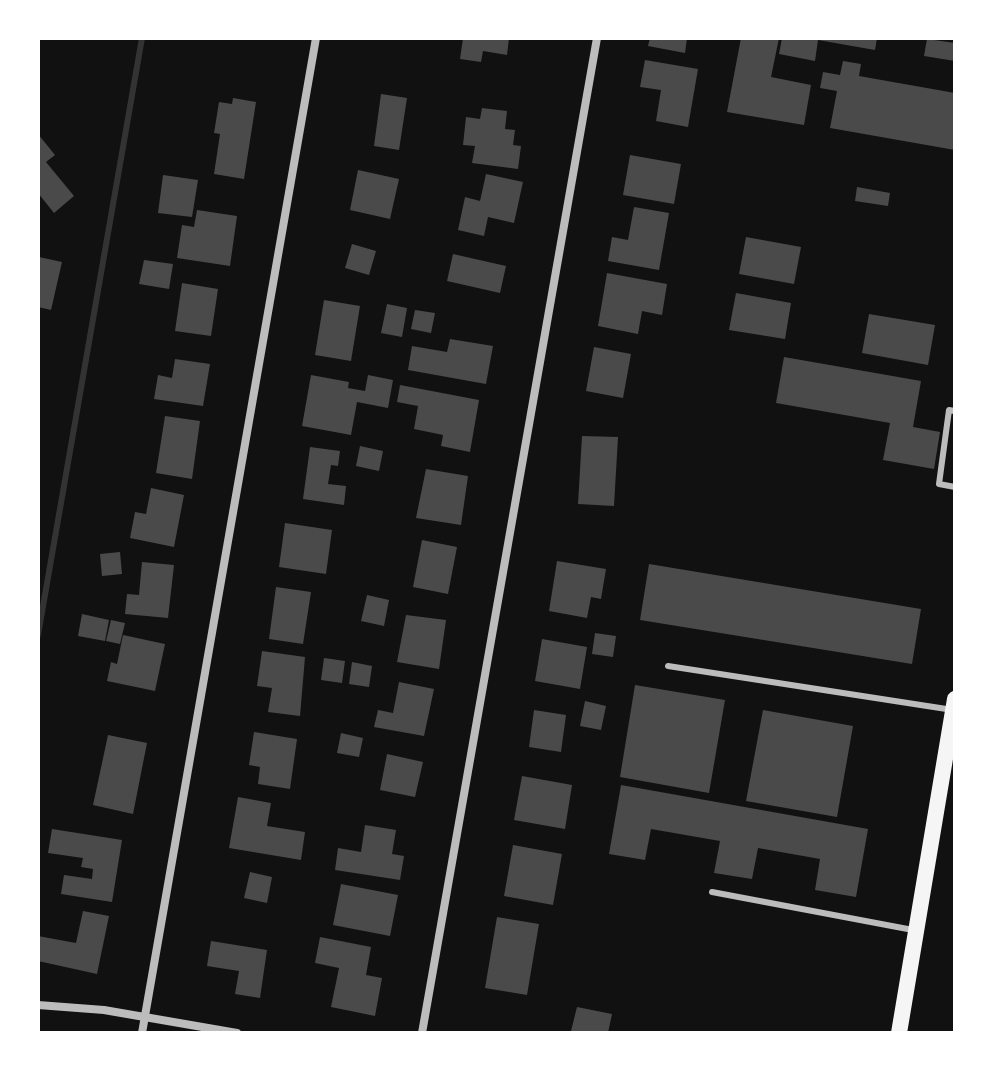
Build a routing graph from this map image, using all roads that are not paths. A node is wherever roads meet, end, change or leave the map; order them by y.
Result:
1 (316, 38) edge
2 (597, 38) edge
3 (955, 411) edge
4 (955, 487) edge
5 (668, 666) dead end
6 (954, 704) edge
7 (712, 892) dead end
8 (916, 931) junction
9 (38, 1005) edge
10 (145, 1017) junction
11 (142, 1033) edge
12 (237, 1033) edge
13 (422, 1033) edge
14 (899, 1033) edge

1 - 10 street
2 - 13 street
3 - 4 lane
5 - 6 lane
6 - 8 main road
7 - 8 lane
8 - 14 main road
9 - 10 street
10 - 11 street
10 - 12 street

